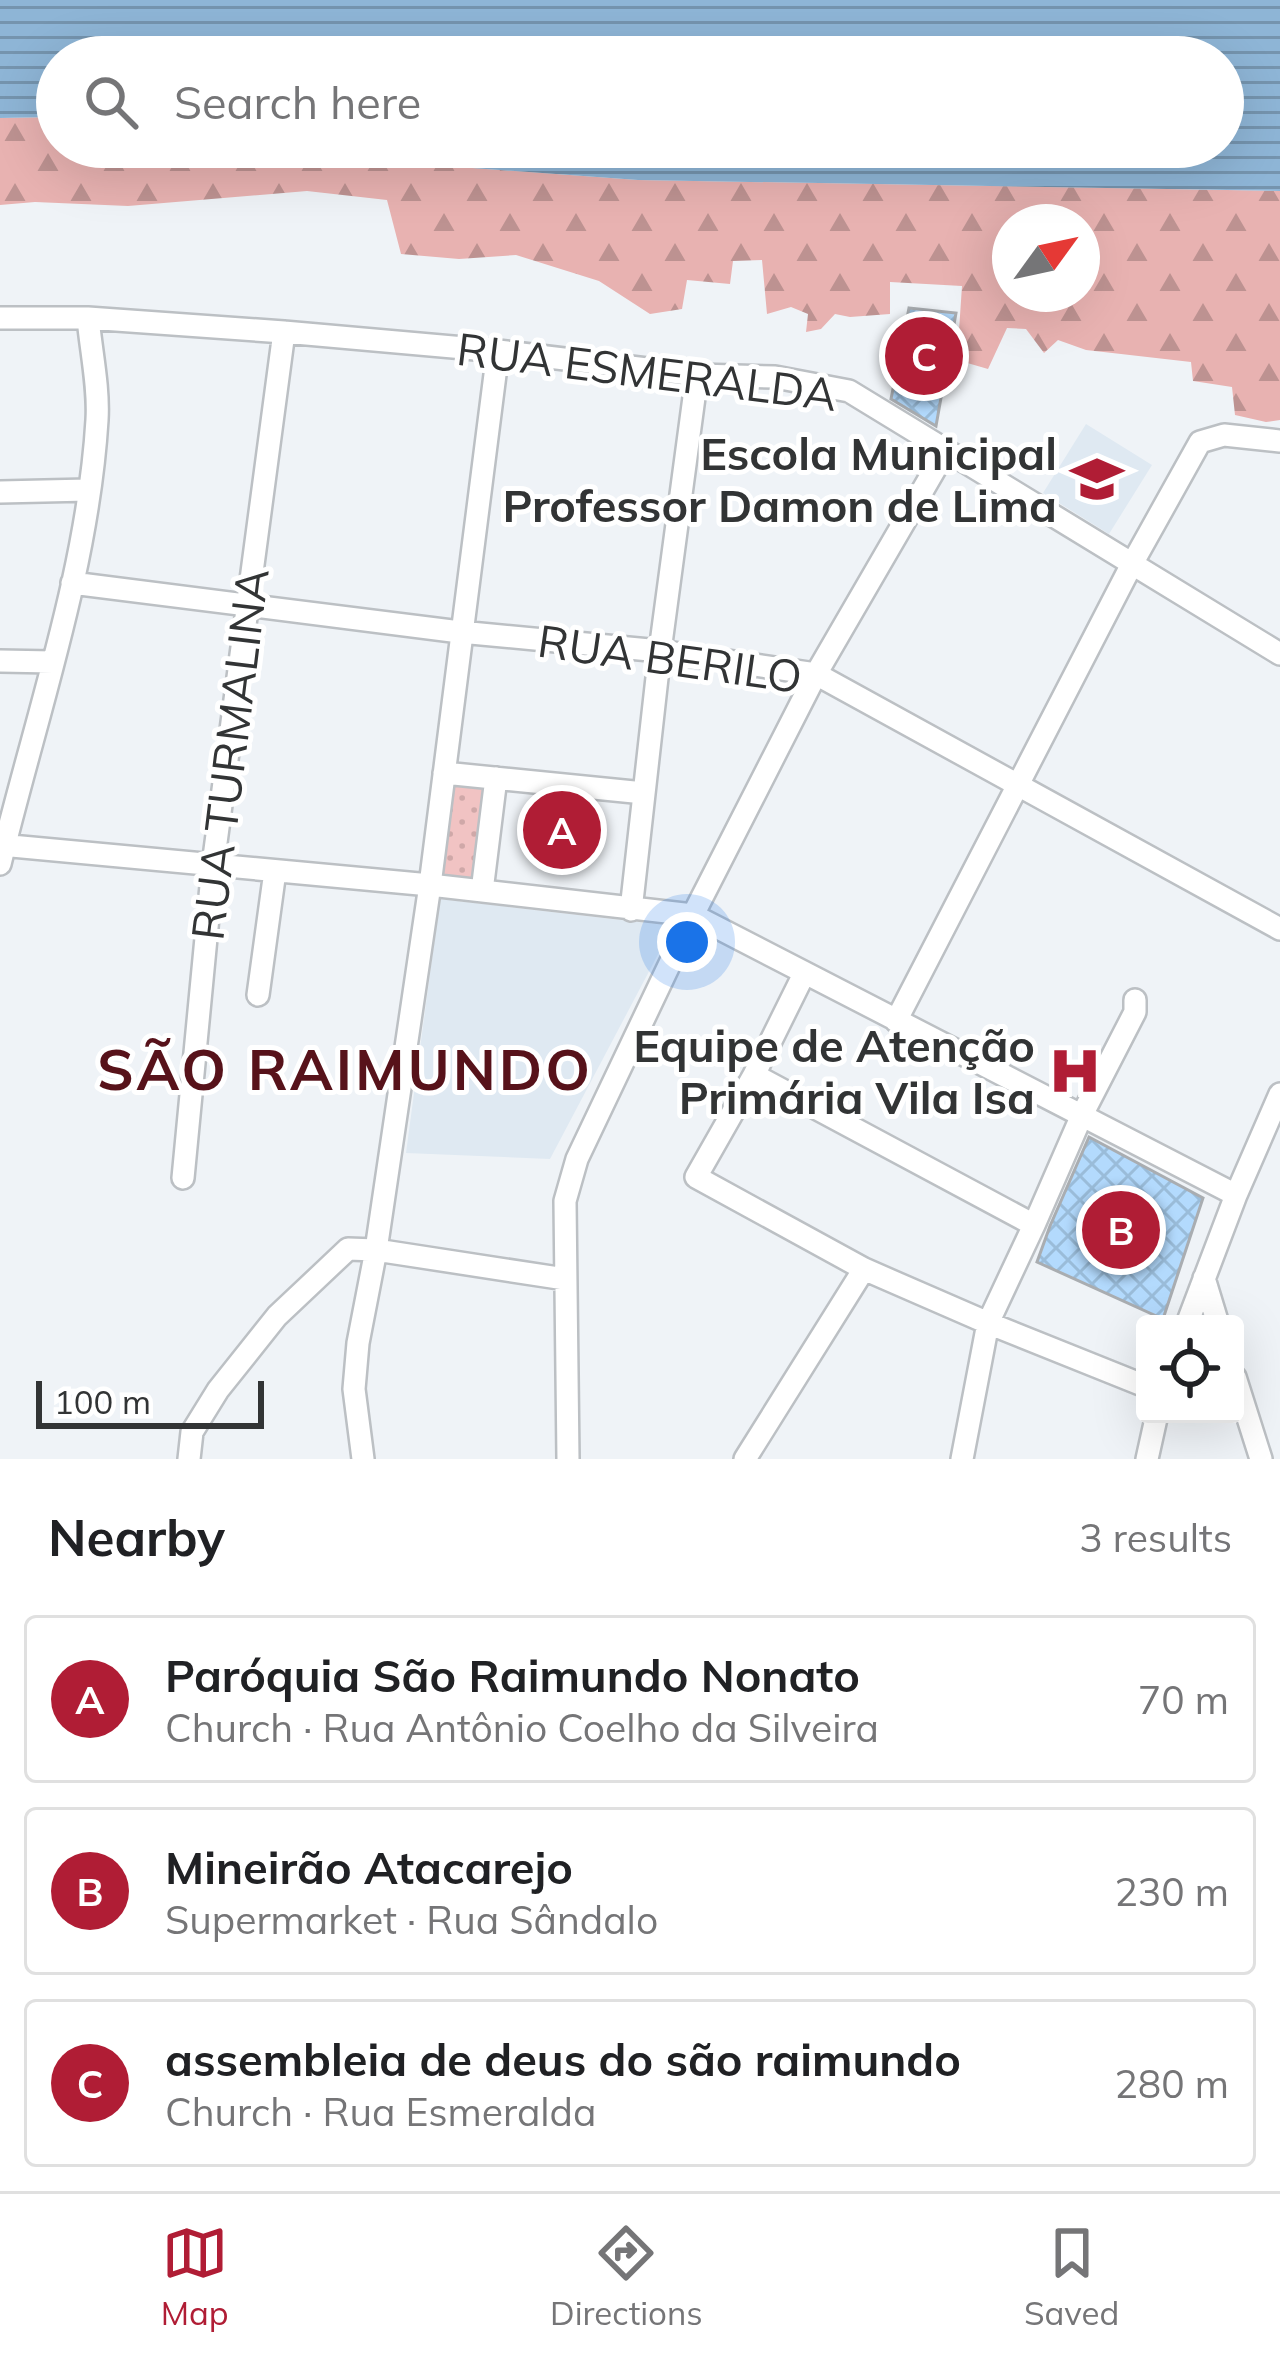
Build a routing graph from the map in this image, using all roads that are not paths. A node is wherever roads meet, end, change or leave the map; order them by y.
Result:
1 (0, 318) edge
2 (88, 318) junction
3 (284, 332) junction
4 (497, 351) junction
5 (697, 375) junction
6 (1280, 441) edge
7 (946, 450) junction
8 (88, 490) junction
9 (0, 492) edge
10 (1132, 564) junction
11 (72, 583) junction
12 (247, 605) junction
13 (460, 632) junction
14 (660, 651) junction
15 (1280, 653) edge
16 (0, 662) edge
17 (52, 662) junction
18 (816, 674) junction
19 (444, 773) junction
20 (496, 778) junction
21 (1018, 783) junction
22 (644, 793) junction
23 (2, 851) edge
24 (213, 866) junction
25 (275, 872) junction
26 (430, 885) junction
27 (482, 891) junction
28 (631, 910) junction
29 (694, 916) junction
30 (1280, 929) edge
31 (804, 974) junction
32 (258, 995) dead end
33 (1135, 1000) dead end
34 (896, 1021) junction
35 (754, 1075) junction
36 (1280, 1094) edge
37 (1082, 1115) junction
38 (183, 1178) dead end
39 (1236, 1195) junction
40 (1034, 1226) junction
41 (376, 1250) junction
42 (864, 1269) junction
43 (1204, 1278) junction
44 (565, 1279) junction
45 (1190, 1315) edge
46 (1215, 1315) edge
47 (988, 1323) junction
48 (1136, 1382) edge
49 (1244, 1405) edge
50 (1155, 1423) edge
51 (189, 1459) edge
52 (363, 1459) edge
53 (568, 1459) edge
54 (745, 1459) edge
55 (962, 1459) edge
56 (1147, 1459) edge
57 (1261, 1459) edge

1 - 2 street, RUA ESMERALDA
2 - 3 street, RUA ESMERALDA
2 - 8 street
3 - 4 street, RUA ESMERALDA
3 - 12 street, RUA TURMALINA
4 - 5 street, RUA ESMERALDA
4 - 13 street
5 - 7 street, RUA ESMERALDA
5 - 14 street
6 - 10 street
7 - 10 street, RUA ESMERALDA
7 - 18 street
8 - 9 street
8 - 11 street
10 - 15 street, RUA ESMERALDA
10 - 21 street
11 - 12 street, RUA BERILO
11 - 17 street
12 - 13 street, RUA BERILO
12 - 24 street, RUA TURMALINA
13 - 14 street, RUA BERILO
13 - 19 street
14 - 18 street, RUA BERILO
14 - 22 street
16 - 17 street
17 - 23 street
18 - 21 street, RUA BERILO
18 - 29 street
19 - 20 street
19 - 26 street
20 - 22 street
20 - 27 street
21 - 30 street, RUA BERILO
21 - 34 street
22 - 28 street
23 - 24 street
24 - 25 street
24 - 38 street, RUA TURMALINA
25 - 26 street
25 - 32 street
26 - 27 street
26 - 41 street
27 - 28 street
28 - 29 street
29 - 31 street
29 - 44 street
31 - 34 street
31 - 35 street
33 - 37 street
34 - 37 street
35 - 40 street
35 - 42 street
36 - 39 street
37 - 39 street
37 - 40 street
39 - 43 street
40 - 47 street
41 - 44 street
41 - 51 street
41 - 52 street
42 - 47 street
42 - 54 street
43 - 45 street
43 - 46 street
44 - 53 street
47 - 48 street
47 - 55 street
49 - 57 street
50 - 56 street

